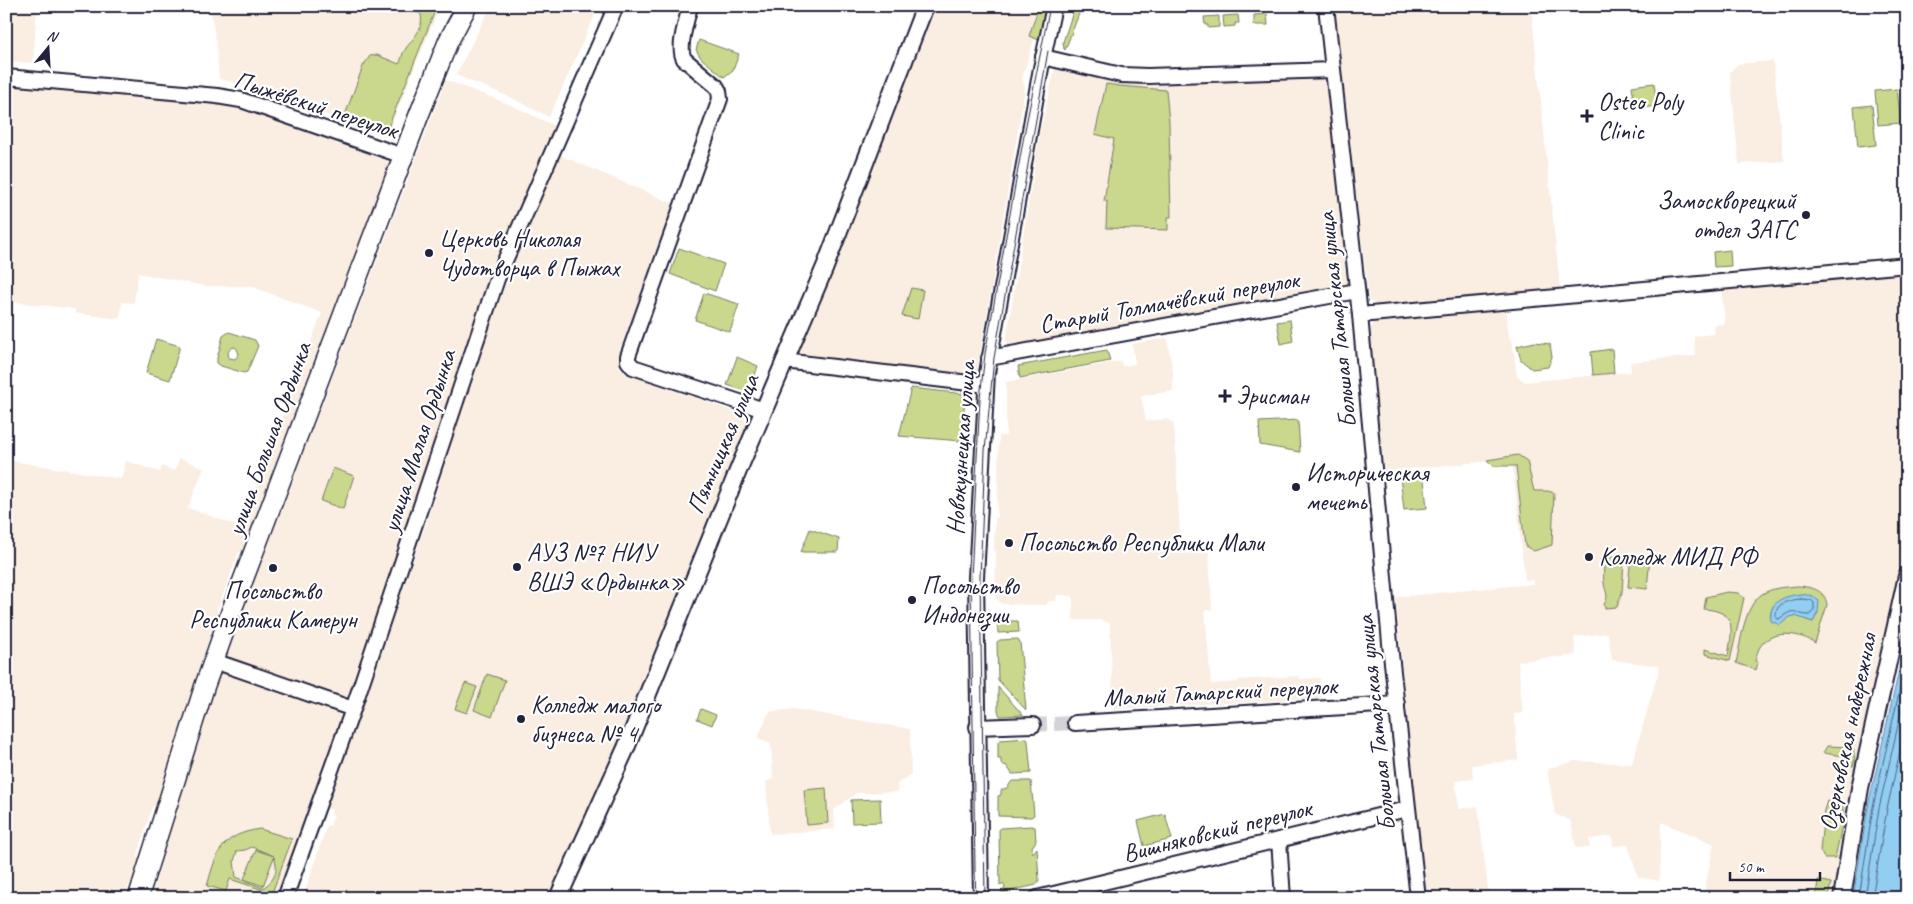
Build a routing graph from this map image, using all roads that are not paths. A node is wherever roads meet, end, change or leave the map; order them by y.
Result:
1 (467, 6) edge
2 (616, 6) edge
3 (690, 6) edge
4 (925, 6) edge
5 (1054, 6) edge
6 (1326, 6) edge
7 (1043, 57) junction
8 (1334, 70) junction
9 (6, 78) edge
10 (403, 156) junction
11 (1907, 265) edge
12 (1357, 291) junction
13 (1360, 315) junction
14 (989, 358) junction
15 (784, 362) junction
16 (986, 385) junction
17 (764, 410) junction
18 (1907, 576) edge
19 (214, 661) junction
20 (1397, 704) junction
21 (353, 709) junction
22 (1075, 723) tunnel mouth
23 (1033, 725) tunnel mouth
24 (977, 727) junction
25 (1407, 809) junction
26 (1278, 840) junction
27 (138, 898) edge
28 (285, 898) edge
29 (558, 898) edge
30 (981, 898) edge
31 (1037, 898) edge
32 (1284, 898) edge
33 (1418, 898) edge
34 (1842, 898) edge

1 - 10 main road, улица Большая Ордынка
2 - 21 street, улица Малая Ордынка
3 - 17 street
4 - 15 street, Пятницкая улица
5 - 7 street, Новокузнецкая улица
6 - 8 street, Большая Татарская улица
7 - 8 street
7 - 14 street, Новокузнецкая улица
8 - 12 street, Большая Татарская улица
9 - 10 street, Пыжёвский переулок
10 - 19 main road, улица Большая Ордынка
11 - 13 street
12 - 13 street, Большая Татарская улица
12 - 14 street, Старый Толмачёвский переулок
13 - 20 street, Большая Татарская улица
14 - 16 street, Новокузнецкая улица
15 - 16 street
15 - 17 street, Пятницкая улица
16 - 24 street, Новокузнецкая улица
17 - 29 street, Пятницкая улица
18 - 34 street, Озерковская набережная
19 - 21 street
19 - 27 main road, улица Большая Ордынка
20 - 22 street, Малый Татарский переулок
20 - 25 street, Большая Татарская улица
21 - 28 street, улица Малая Ордынка
23 - 24 street
24 - 30 street, Новокузнецкая улица
25 - 26 street, Вишняковский переулок
25 - 33 street, Большая Татарская улица
26 - 31 street, Вишняковский переулок
26 - 32 street

